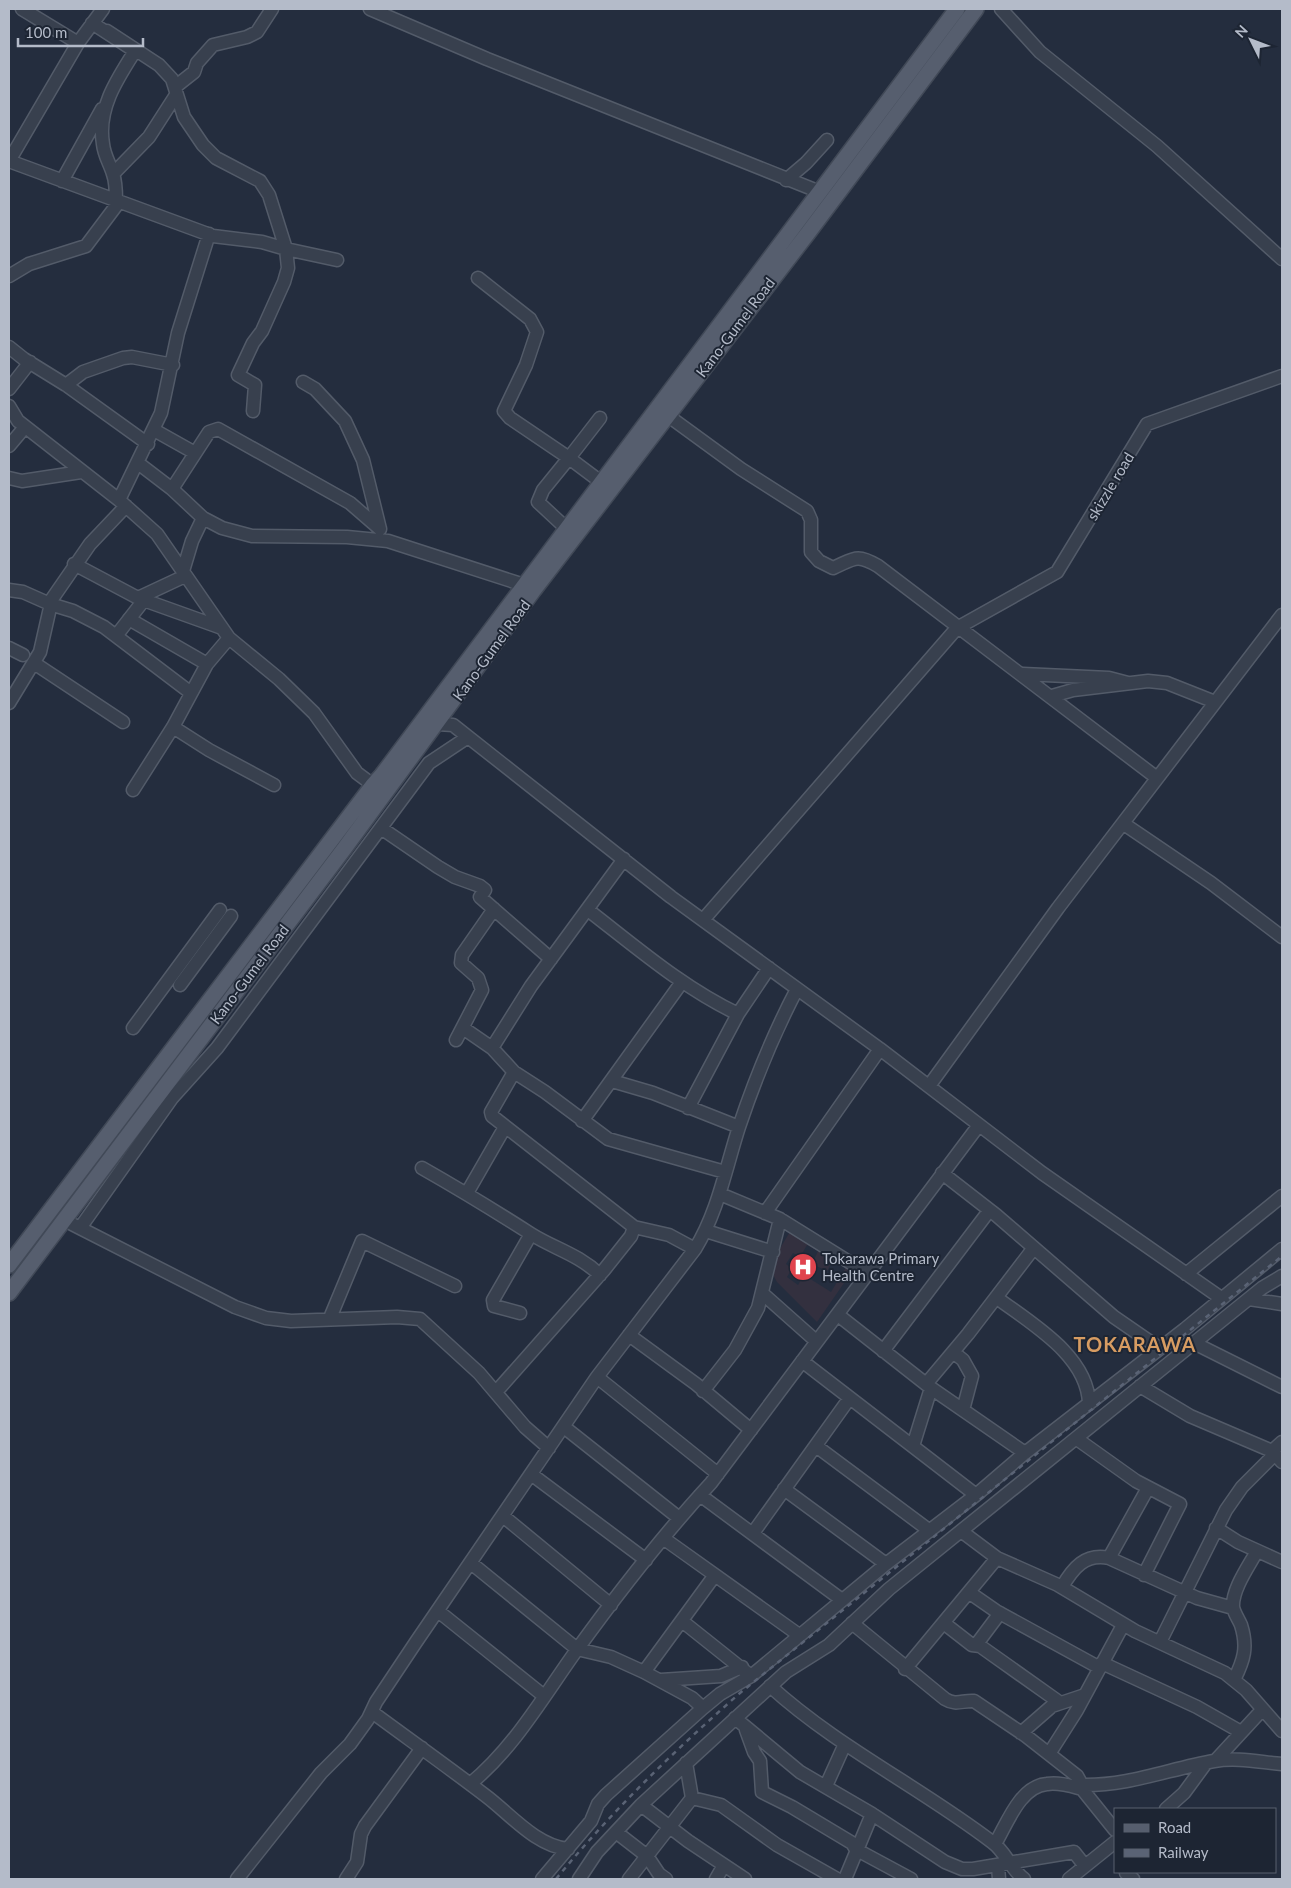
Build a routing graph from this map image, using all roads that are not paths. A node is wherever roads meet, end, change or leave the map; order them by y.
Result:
1 (103, 9) edge
2 (272, 9) edge
3 (370, 9) edge
4 (957, 9) edge
5 (976, 9) edge
6 (1001, 9) edge
7 (28, 10) edge
8 (92, 23) junction
9 (106, 31) junction
10 (78, 43) junction
11 (139, 50) junction
12 (176, 91) junction
13 (108, 99) junction
14 (826, 140) dead end
15 (9, 161) edge
16 (113, 174) junction
17 (786, 180) junction
18 (62, 181) junction
19 (820, 192) junction
20 (118, 201) junction
21 (209, 234) junction
22 (286, 249) junction
23 (337, 260) dead end
24 (1282, 260) edge
25 (9, 276) edge
26 (478, 278) dead end
27 (9, 346) edge
28 (30, 362) junction
29 (173, 364) junction
30 (1282, 376) edge
31 (303, 382) dead end
32 (66, 385) junction
33 (9, 388) edge
34 (9, 406) edge
35 (253, 411) dead end
36 (667, 415) junction
37 (600, 418) dead end
38 (17, 422) edge
39 (154, 430) junction
40 (148, 444) junction
41 (9, 446) edge
42 (195, 453) junction
43 (569, 458) junction
44 (138, 463) junction
45 (81, 472) junction
46 (9, 478) edge
47 (601, 482) junction
48 (172, 489) junction
49 (122, 503) junction
50 (586, 512) junction
51 (203, 518) junction
52 (566, 528) junction
53 (380, 529) junction
54 (388, 541) junction
55 (74, 564) junction
56 (184, 574) junction
57 (524, 585) junction
58 (9, 590) edge
59 (141, 599) junction
60 (50, 604) junction
61 (1282, 614) edge
62 (130, 619) junction
63 (957, 628) junction
64 (225, 633) junction
65 (116, 636) junction
66 (9, 648) edge
67 (23, 655) dead end
68 (34, 664) junction
69 (207, 664) junction
70 (1022, 674) junction
71 (1130, 683) junction
72 (191, 693) junction
73 (1052, 696) junction
74 (1215, 702) junction
75 (9, 703) edge
76 (123, 722) dead end
77 (437, 724) junction
78 (173, 727) junction
79 (468, 737) junction
80 (1157, 778) junction
81 (274, 785) dead end
82 (373, 785) junction
83 (133, 790) dead end
84 (1124, 824) junction
85 (381, 828) junction
86 (624, 859) junction
87 (494, 909) junction
88 (588, 910) junction
89 (703, 920) junction
90 (1282, 936) edge
91 (551, 959) junction
92 (769, 968) junction
93 (682, 982) junction
94 (180, 985) dead end
95 (797, 989) junction
96 (222, 998) junction
97 (738, 1014) junction
98 (133, 1028) dead end
99 (463, 1028) junction
100 (456, 1040) dead end
101 (492, 1048) junction
102 (880, 1049) junction
103 (514, 1072) junction
104 (612, 1081) junction
105 (929, 1086) junction
106 (688, 1108) junction
107 (582, 1121) junction
108 (979, 1125) junction
109 (505, 1127) junction
110 (739, 1127) junction
111 (422, 1168) dead end
112 (725, 1172) junction
113 (942, 1173) junction
114 (467, 1193) junction
115 (720, 1194) junction
116 (1282, 1196) edge
117 (990, 1211) junction
118 (765, 1213) junction
119 (64, 1219) junction
120 (780, 1219) junction
121 (634, 1227) junction
122 (80, 1228) junction
123 (706, 1231) junction
124 (531, 1234) junction
125 (695, 1249) junction
126 (1033, 1249) junction
127 (1282, 1249) edge
128 (773, 1252) junction
129 (9, 1265) edge
130 (867, 1273) junction
131 (1186, 1274) junction
132 (600, 1275) junction
133 (1282, 1276) edge
134 (455, 1286) dead end
135 (9, 1293) edge
136 (762, 1293) junction
137 (997, 1298) junction
138 (1221, 1298) junction
139 (1249, 1299) junction
140 (1282, 1304) edge
141 (520, 1313) dead end
142 (838, 1315) junction
143 (330, 1318) junction
144 (629, 1335) junction
145 (816, 1341) junction
146 (1194, 1343) junction
147 (1159, 1348) junction
148 (883, 1351) junction
149 (953, 1352) junction
150 (802, 1361) junction
151 (597, 1377) junction
152 (928, 1386) junction
153 (1140, 1386) junction
154 (1282, 1387) edge
155 (703, 1391) junction
156 (496, 1392) junction
157 (849, 1399) junction
158 (1089, 1404) junction
159 (963, 1410) junction
160 (564, 1427) junction
161 (751, 1430) junction
162 (1077, 1439) junction
163 (1282, 1442) edge
164 (816, 1446) junction
165 (913, 1446) junction
166 (549, 1448) junction
167 (1025, 1453) junction
168 (1276, 1456) edge
169 (531, 1474) junction
170 (718, 1474) junction
171 (1148, 1488) junction
172 (784, 1489) junction
173 (700, 1495) junction
174 (976, 1496) junction
175 (503, 1516) junction
176 (679, 1518) junction
177 (1216, 1528) junction
178 (930, 1531) junction
179 (961, 1531) junction
180 (753, 1533) junction
181 (663, 1538) junction
182 (1257, 1551) junction
183 (997, 1558) junction
184 (1109, 1558) junction
185 (646, 1560) junction
186 (1282, 1562) edge
187 (471, 1564) junction
188 (886, 1564) junction
189 (715, 1575) junction
190 (1144, 1575) junction
191 (1062, 1587) junction
192 (970, 1593) junction
193 (1184, 1593) junction
194 (842, 1600) junction
195 (611, 1605) junction
196 (1233, 1608) junction
197 (438, 1611) junction
198 (1000, 1613) junction
199 (682, 1621) junction
200 (852, 1623) junction
201 (945, 1624) junction
202 (1124, 1625) junction
203 (800, 1635) junction
204 (1160, 1642) junction
205 (976, 1645) junction
206 (577, 1649) junction
207 (1101, 1666) junction
208 (905, 1669) junction
209 (746, 1671) junction
210 (644, 1672) junction
211 (661, 1680) junction
212 (1234, 1680) junction
213 (770, 1686) junction
214 (1086, 1695) junction
215 (544, 1696) junction
216 (1059, 1702) junction
217 (703, 1708) junction
218 (1262, 1710) junction
219 (372, 1712) junction
220 (735, 1718) junction
221 (746, 1729) junction
222 (1282, 1731) edge
223 (1241, 1732) junction
224 (1021, 1733) junction
225 (844, 1746) junction
226 (422, 1748) junction
227 (1049, 1754) junction
228 (1210, 1762) junction
229 (686, 1763) junction
230 (1282, 1764) edge
231 (470, 1784) junction
232 (1109, 1785) junction
233 (826, 1786) junction
234 (1082, 1787) junction
235 (692, 1798) junction
236 (1092, 1802) junction
237 (641, 1805) junction
238 (1167, 1808) edge
239 (872, 1814) junction
240 (669, 1827) junction
241 (1114, 1829) edge
242 (616, 1832) junction
243 (995, 1844) junction
244 (1114, 1846) edge
245 (561, 1852) junction
246 (858, 1852) junction
247 (647, 1856) junction
248 (1003, 1864) junction
249 (724, 1865) junction
250 (1085, 1866) junction
251 (238, 1879) edge
252 (346, 1879) edge
253 (542, 1879) edge
254 (579, 1879) edge
255 (629, 1879) edge
256 (666, 1879) edge
257 (716, 1879) edge
258 (745, 1879) edge
259 (837, 1879) edge
260 (845, 1879) edge
261 (911, 1879) edge
262 (999, 1879) edge
263 (1024, 1879) edge
264 (1070, 1879) edge

1 - 8 street
2 - 12 street
3 - 17 street
4 - 19 main road, Kano-Gumel Road
5 - 36 main road, Kano-Gumel Road
6 - 24 street
7 - 10 street
8 - 9 street
8 - 10 street
9 - 11 street
9 - 13 street
10 - 15 street
11 - 12 street
11 - 13 street
12 - 16 street
12 - 22 street
13 - 16 street
13 - 18 street
14 - 17 street
15 - 18 street
16 - 20 street
17 - 19 street
18 - 20 street
19 - 47 main road, Kano-Gumel Road
20 - 21 street
20 - 25 street
21 - 22 street
21 - 29 street
22 - 23 street
22 - 35 street
26 - 43 street
27 - 28 street
28 - 32 street
28 - 33 street
29 - 32 street
29 - 39 street
30 - 63 street, skizzle road
31 - 53 street
32 - 40 street
34 - 38 street
36 - 50 main road, Kano-Gumel Road
36 - 63 street
37 - 43 street
38 - 41 street
38 - 45 street
39 - 40 street
39 - 42 street
40 - 44 street
42 - 48 street
42 - 53 street
43 - 47 street
43 - 52 street
44 - 48 street
44 - 49 street
45 - 46 street
45 - 49 street
47 - 50 main road, Kano-Gumel Road
48 - 51 street
49 - 55 street
49 - 56 street
50 - 52 main road, Kano-Gumel Road
50 - 77 main road, Kano-Gumel Road
51 - 54 street
51 - 56 street
52 - 57 main road, Kano-Gumel Road
53 - 54 street
54 - 57 street
55 - 59 street
55 - 60 street
56 - 59 street
56 - 64 street
57 - 82 main road, Kano-Gumel Road
58 - 60 street
59 - 62 street
59 - 64 street
60 - 65 street
60 - 68 street
61 - 74 street
62 - 65 street
62 - 69 street
63 - 70 street
63 - 89 street, skizzle road
64 - 69 street
64 - 82 street
65 - 72 street
66 - 67 street
68 - 75 street
68 - 76 street
69 - 72 street
70 - 71 street
70 - 73 street
71 - 73 street
71 - 74 street
72 - 78 street
73 - 80 street
74 - 80 street
77 - 79 street
77 - 96 main road, Kano-Gumel Road
78 - 81 street
78 - 83 street
79 - 85 street
79 - 86 street
80 - 84 street
82 - 96 main road, Kano-Gumel Road
84 - 90 street
84 - 105 street
85 - 87 street
85 - 122 street
86 - 88 street
86 - 89 street
87 - 91 street
87 - 99 street
88 - 91 street
88 - 93 street
89 - 92 street
91 - 101 street
92 - 95 street
92 - 97 street
93 - 97 street
93 - 104 street
94 - 98 street
95 - 102 street
95 - 110 street
96 - 119 main road, Kano-Gumel Road
96 - 129 main road, Kano-Gumel Road
97 - 106 street
99 - 100 street
99 - 101 street
101 - 103 street
102 - 105 street
102 - 118 street
103 - 107 street
103 - 109 street
104 - 106 street
104 - 107 street
105 - 108 street
106 - 110 street
107 - 112 street
108 - 113 street
108 - 131 street
109 - 114 street
109 - 121 street
110 - 112 street
111 - 114 street
112 - 115 street
113 - 117 street
113 - 130 street
114 - 124 street
115 - 118 street
115 - 123 street
116 - 131 street
117 - 126 street
117 - 148 street
118 - 120 street
119 - 122 street
119 - 135 main road, Kano-Gumel Road
120 - 128 street
120 - 130 street
121 - 125 street
121 - 132 street
122 - 143 street
123 - 125 street
123 - 128 street
124 - 132 street
124 - 141 street
125 - 144 street
126 - 137 street
126 - 147 street
127 - 138 street
128 - 136 street
130 - 142 street
131 - 138 street
132 - 156 street
133 - 139 street
134 - 143 street
136 - 145 street
136 - 155 street
137 - 149 street
137 - 158 street
138 - 147 street
139 - 140 street
139 - 146 street
142 - 145 street
142 - 148 street
143 - 156 street
144 - 151 street
144 - 155 street
145 - 150 street
146 - 153 street
146 - 154 street
147 - 158 street
148 - 152 street
149 - 152 street
149 - 159 street
150 - 157 street
150 - 161 street
151 - 160 street
151 - 170 street
152 - 159 street
152 - 165 street
153 - 162 street
153 - 168 street
155 - 161 street
156 - 166 street
157 - 164 street
157 - 165 street
158 - 167 street
159 - 167 street
160 - 166 street
160 - 176 street
161 - 170 street
162 - 171 street
162 - 179 street
163 - 168 street
164 - 172 street
164 - 178 street
165 - 174 street
166 - 169 street
167 - 174 street
168 - 177 street
169 - 175 street
169 - 185 street
170 - 173 street
171 - 184 street
171 - 190 street
172 - 180 street
172 - 188 street
173 - 176 street
173 - 180 street
174 - 178 street
175 - 187 street
175 - 195 street
176 - 181 street
177 - 182 street
177 - 193 street
178 - 188 street
179 - 183 street
179 - 200 street
180 - 194 street
181 - 185 street
181 - 189 street
182 - 186 street
182 - 196 street
183 - 191 street
183 - 192 street
184 - 190 street
184 - 191 street
185 - 195 street
187 - 197 street
187 - 206 street
188 - 194 street
189 - 199 street
189 - 203 street
190 - 193 street
191 - 202 street
192 - 198 street
192 - 201 street
193 - 196 street
193 - 204 street
194 - 203 street
195 - 206 street
196 - 212 street
197 - 215 street
197 - 219 street
198 - 205 street
198 - 207 street
199 - 209 street
199 - 210 street
200 - 208 street
200 - 213 street
201 - 205 street
201 - 208 street
202 - 204 street
202 - 207 street
203 - 209 street
204 - 212 street
205 - 216 street
206 - 210 street
206 - 215 street
207 - 214 street
207 - 223 street
208 - 224 street
209 - 211 street
209 - 217 street
210 - 211 street
211 - 217 street
212 - 218 street
213 - 220 street
213 - 225 street
214 - 216 street
214 - 227 street
215 - 231 street
216 - 224 street
217 - 245 street
218 - 222 street
218 - 223 street
219 - 226 street
219 - 251 street
220 - 221 street
220 - 229 street
221 - 233 street
221 - 246 street
223 - 228 street
224 - 227 street
225 - 233 street
225 - 243 street
226 - 231 street
226 - 252 street
227 - 234 street
228 - 230 street
228 - 232 street
228 - 238 street
229 - 235 street
229 - 237 street
231 - 245 street
232 - 234 street
232 - 236 street
233 - 239 street
234 - 236 street
234 - 243 street
235 - 240 street
235 - 259 street
236 - 241 street
237 - 240 street
237 - 242 street
239 - 246 street
239 - 248 street
240 - 247 street
240 - 249 street
242 - 247 street
242 - 254 street
243 - 248 street
244 - 250 street
245 - 253 street
246 - 260 street
246 - 261 street
247 - 255 street
247 - 256 street
248 - 250 street
248 - 262 street
248 - 263 street
249 - 257 street
249 - 258 street
250 - 264 street

